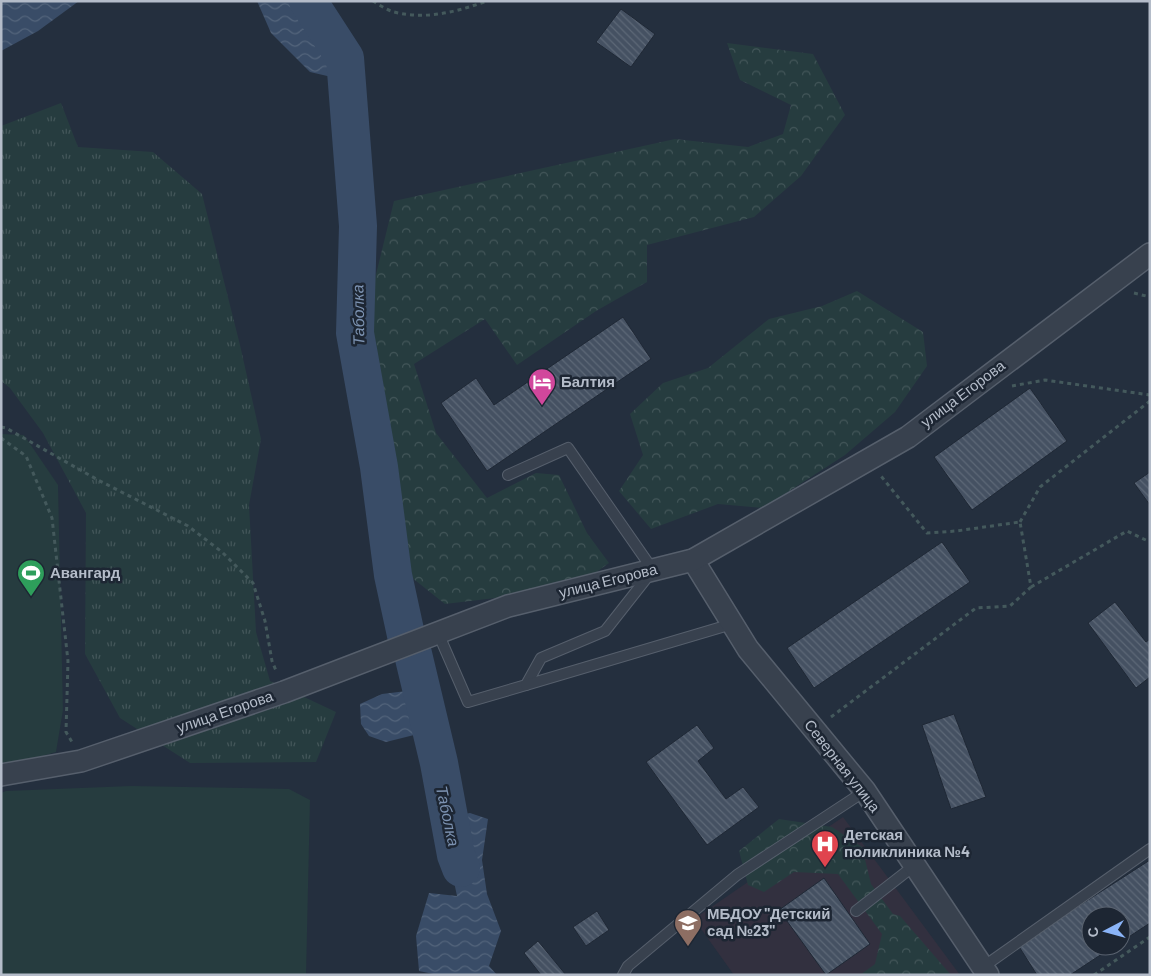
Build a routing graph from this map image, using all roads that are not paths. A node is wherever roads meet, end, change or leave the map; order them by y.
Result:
1 (1150, 254) edge
2 (508, 475) dead end
3 (693, 560) junction
4 (653, 570) junction
5 (732, 624) junction
6 (438, 633) junction
7 (526, 685) junction
8 (1, 775) edge
9 (864, 791) junction
10 (1150, 849) edge
11 (915, 865) junction
12 (856, 911) dead end
13 (986, 971) edge
14 (623, 975) edge

1 - 3 street, улица Егорова
2 - 4 lane
3 - 4 street, улица Егорова
3 - 5 street, Северная улица
4 - 6 street, улица Егорова
4 - 7 lane
5 - 7 lane
5 - 9 street, Северная улица
6 - 7 lane
6 - 8 street, улица Егорова
9 - 11 street, Северная улица
9 - 14 lane
10 - 13 lane
11 - 12 lane
11 - 13 street, Северная улица

